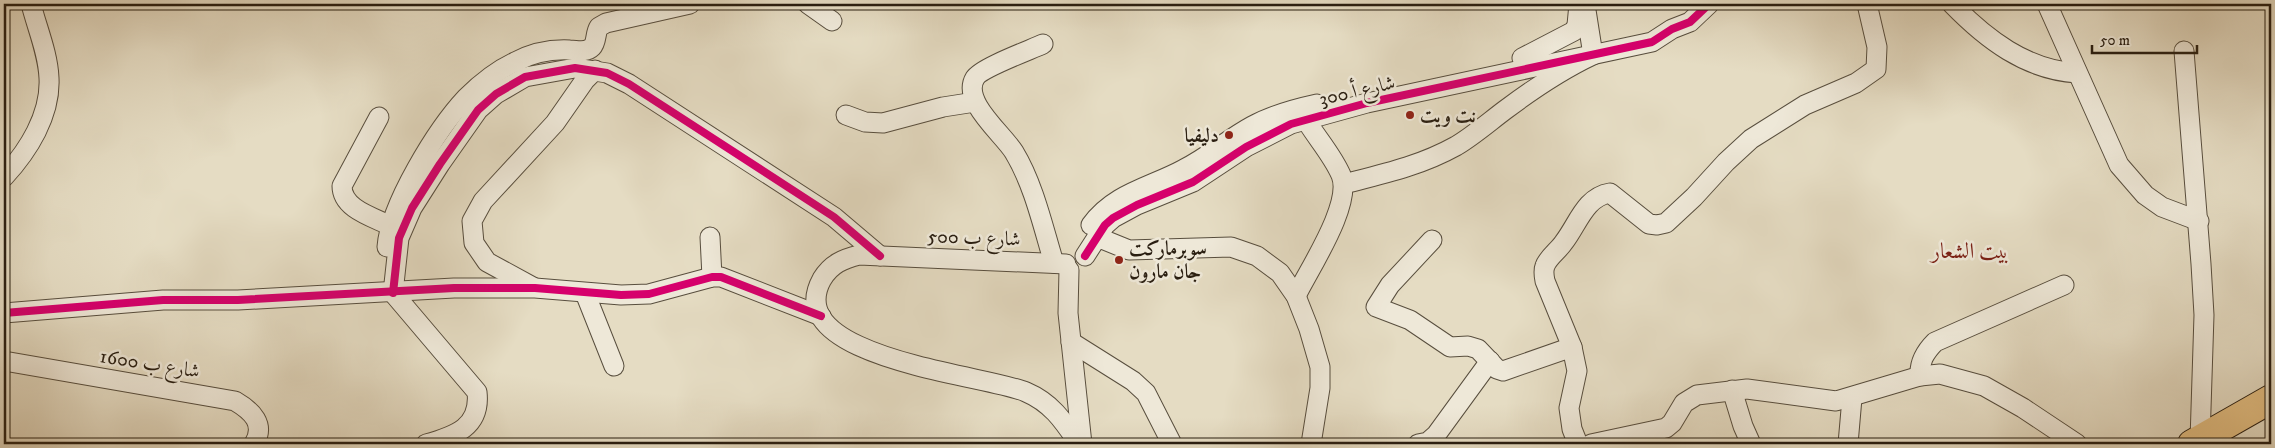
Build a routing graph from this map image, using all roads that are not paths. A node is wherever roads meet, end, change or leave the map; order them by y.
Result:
1 (31, 4) edge
2 (690, 4) edge
3 (808, 4) edge
4 (1578, 4) edge
5 (1585, 4) edge
6 (1709, 4) edge
7 (1867, 4) edge
8 (1952, 4) edge
9 (2047, 4) edge
10 (832, 21) dead end
11 (1043, 44) dead end
12 (1592, 49) junction
13 (2184, 51) dead end
14 (1522, 58) junction
15 (595, 70) junction
16 (2077, 72) junction
17 (975, 102) junction
18 (1302, 114) junction
19 (846, 115) dead end
20 (379, 117) dead end
21 (4, 177) edge
22 (1344, 184) junction
23 (410, 197) junction
24 (1134, 199) junction
25 (2199, 221) junction
26 (390, 226) junction
27 (1097, 237) junction
28 (710, 238) dead end
29 (1432, 240) dead end
30 (880, 256) junction
31 (1073, 263) junction
32 (712, 277) junction
33 (2064, 285) dead end
34 (535, 288) junction
35 (386, 293) junction
36 (585, 293) junction
37 (1296, 296) junction
38 (5, 313) edge
39 (821, 316) junction
40 (1077, 346) junction
41 (1572, 347) junction
42 (4, 361) edge
43 (1490, 361) junction
44 (614, 366) dead end
45 (1920, 376) junction
46 (1732, 390) junction
47 (1852, 398) junction
48 (2271, 399) edge
49 (2196, 442) edge
50 (254, 444) edge
51 (426, 444) edge
52 (1081, 444) edge
53 (1093, 444) edge
54 (1172, 444) edge
55 (1311, 444) edge
56 (1418, 444) edge
57 (1578, 444) edge
58 (1591, 444) edge
59 (1751, 444) edge
60 (1848, 444) edge
61 (2076, 444) edge

1 - 21 street
2 - 23 street
3 - 10 street
4 - 14 street
5 - 12 street
6 - 12 street, شارع أ 300
7 - 41 street
8 - 16 street
9 - 16 street
11 - 17 street
12 - 14 street, شارع أ 300
12 - 18 street, شارع أ 300
12 - 22 street
13 - 25 street
14 - 18 street, شارع أ 300
15 - 23 street
15 - 30 street
15 - 34 street
16 - 25 street
17 - 19 street
17 - 31 street
18 - 22 street
18 - 24 street, شارع أ 300
20 - 26 street
22 - 37 street
23 - 26 street
23 - 35 street
24 - 27 street, شارع أ 300
24 - 31 street, شارع أ 300
25 - 49 street
26 - 35 street
27 - 31 street, شارع أ 300
27 - 37 street
28 - 32 street
29 - 43 street
30 - 31 street, شارع ب 500
30 - 39 street, شارع ب 500
31 - 40 street, شارع أ 300
32 - 36 street
32 - 39 street
33 - 45 street
34 - 35 street
34 - 36 street
35 - 38 street
35 - 51 street
36 - 44 street
37 - 55 street
39 - 52 street
40 - 52 street, شارع أ 300
40 - 53 street, شارع أ 300
40 - 54 street
41 - 43 street
41 - 57 street
42 - 50 street, شارع ب 1600
43 - 56 street
45 - 47 street
45 - 61 street
46 - 47 street
46 - 58 street
46 - 59 street
47 - 60 street
48 - 49 highway

